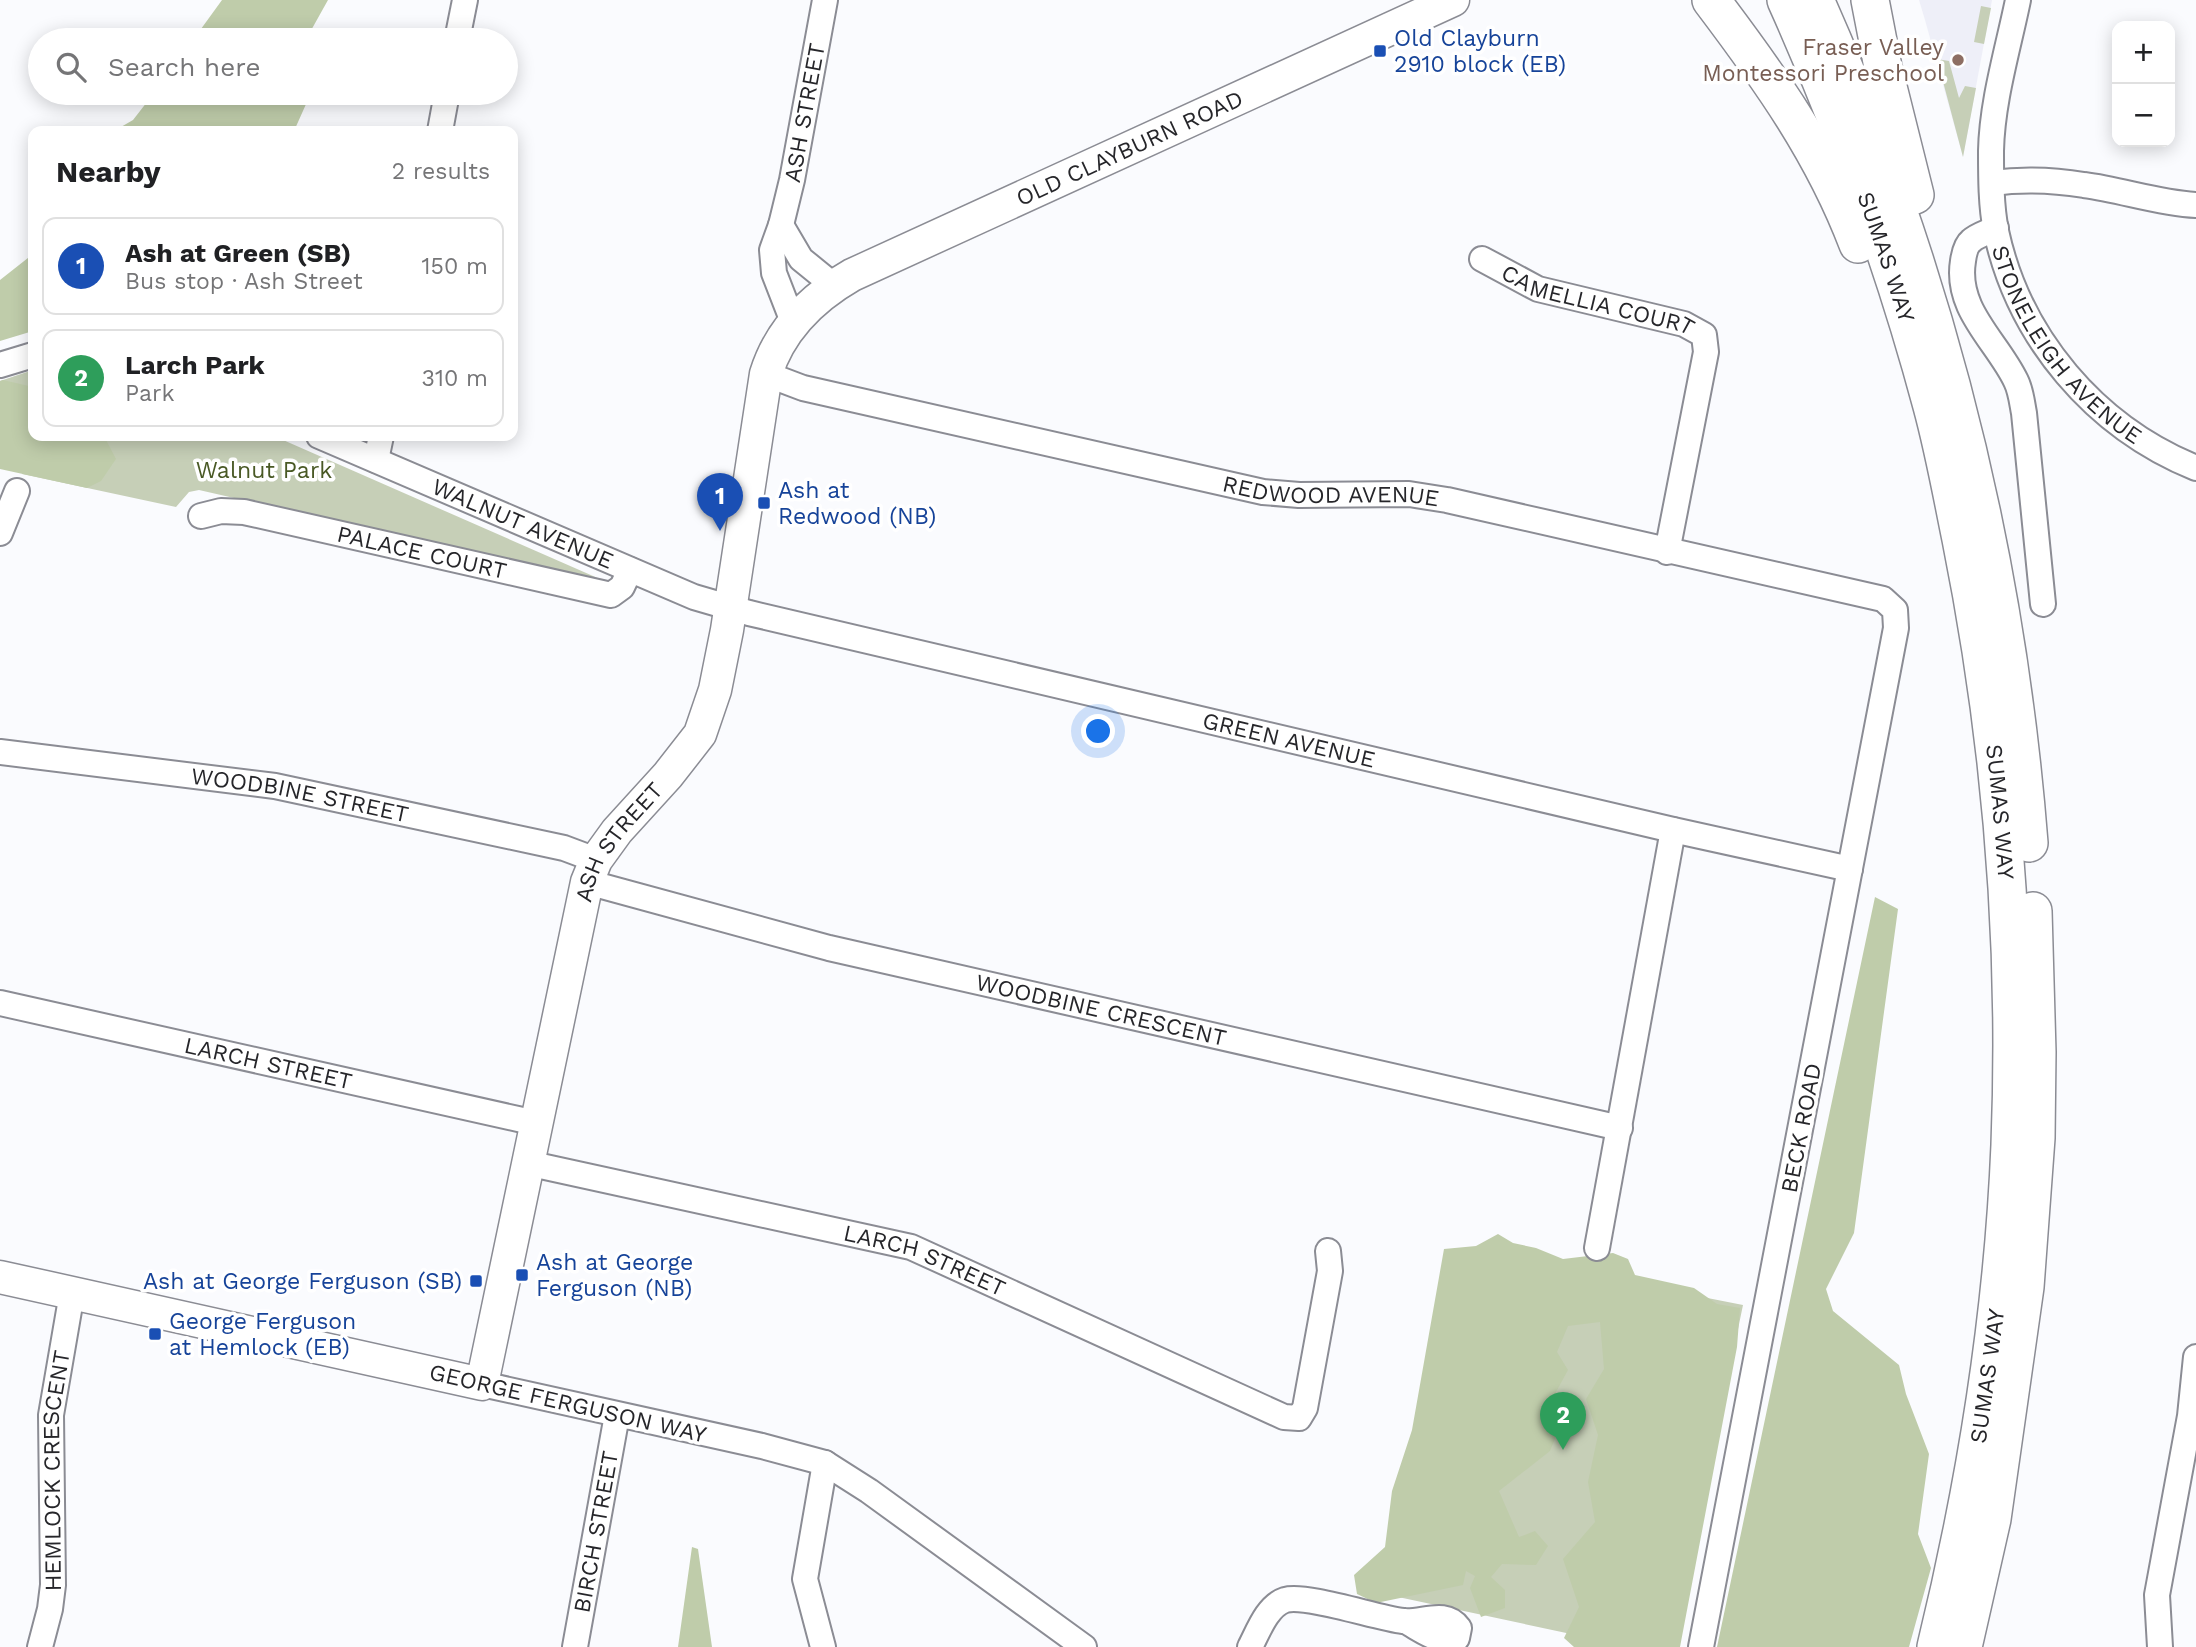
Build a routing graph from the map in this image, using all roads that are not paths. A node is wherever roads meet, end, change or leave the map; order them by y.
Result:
1 (465, 0) edge
2 (825, 0) edge
3 (1453, 0) edge
4 (1711, 0) edge
5 (1786, 0) edge
6 (1815, 0) edge
7 (1870, 0) edge
8 (2018, 0) edge
9 (459, 28) edge
10 (444, 105) edge
11 (440, 126) edge
12 (1992, 183) junction
13 (2196, 205) edge
14 (781, 225) junction
15 (1996, 229) junction
16 (1482, 260) dead end
17 (812, 304) junction
18 (28, 357) edge
19 (0, 365) edge
20 (766, 374) junction
21 (331, 441) edge
22 (380, 441) edge
23 (376, 460) junction
24 (2196, 468) edge
25 (17, 491) dead end
26 (201, 516) dead end
27 (0, 533) edge
28 (1667, 552) junction
29 (630, 570) junction
30 (2043, 604) dead end
31 (730, 608) junction
32 (1895, 610) joint
33 (2011, 675) junction
34 (0, 752) edge
35 (2003, 828) junction
36 (1674, 831) junction
37 (1850, 869) junction
38 (592, 871) junction
39 (0, 1003) edge
40 (536, 1123) junction
41 (1620, 1128) junction
42 (527, 1163) junction
43 (1597, 1248) dead end
44 (1328, 1251) dead end
45 (0, 1277) edge
46 (72, 1293) junction
47 (2196, 1357) edge
48 (482, 1384) junction
49 (617, 1415) junction
50 (825, 1463) junction
51 (1439, 1617) dead end
52 (40, 1647) edge
53 (575, 1647) edge
54 (823, 1647) edge
55 (1084, 1647) edge
56 (1250, 1647) edge
57 (1701, 1647) edge
58 (1936, 1647) edge
59 (1963, 1647) edge
60 (2160, 1647) edge

1 - 9 street
2 - 14 street, ASH STREET
3 - 17 main road, OLD CLAYBURN ROAD
4 - 35 highway
5 - 35 highway, SUMAS WAY
6 - 33 highway, SUMAS WAY
7 - 33 highway
8 - 12 street, STONELEIGH AVENUE
10 - 11 street
12 - 13 street
12 - 15 street, STONELEIGH AVENUE
14 - 17 street
14 - 17 street, ASH STREET
15 - 24 street, STONELEIGH AVENUE
15 - 30 street
16 - 28 street, CAMELLIA COURT
17 - 20 main road, ASH STREET
18 - 19 street
20 - 28 street, REDWOOD AVENUE
20 - 31 main road, ASH STREET
21 - 23 street, WALNUT AVENUE
22 - 23 street
23 - 29 street, WALNUT AVENUE
25 - 27 street
26 - 29 street, PALACE COURT
28 - 32 street, REDWOOD AVENUE
29 - 31 street, WALNUT AVENUE
31 - 36 street, GREEN AVENUE
31 - 38 main road, ASH STREET
32 - 37 street, BECK ROAD
33 - 59 highway, SUMAS WAY
34 - 38 street, WOODBINE STREET
35 - 58 highway, SUMAS WAY
36 - 37 street, GREEN AVENUE
36 - 41 street
37 - 57 street, BECK ROAD
38 - 40 main road, ASH STREET
38 - 41 street, WOODBINE CRESCENT
39 - 40 street, LARCH STREET
40 - 42 main road, ASH STREET
41 - 43 street
42 - 44 street, LARCH STREET
42 - 48 main road, ASH STREET
45 - 46 main road, GEORGE FERGUSON WAY
46 - 48 main road, GEORGE FERGUSON WAY
46 - 52 street, HEMLOCK CRESCENT
47 - 60 street
48 - 49 street, GEORGE FERGUSON WAY
49 - 50 street, GEORGE FERGUSON WAY
49 - 53 street, BIRCH STREET
50 - 54 street
50 - 55 street, GEORGE FERGUSON WAY
51 - 56 street

